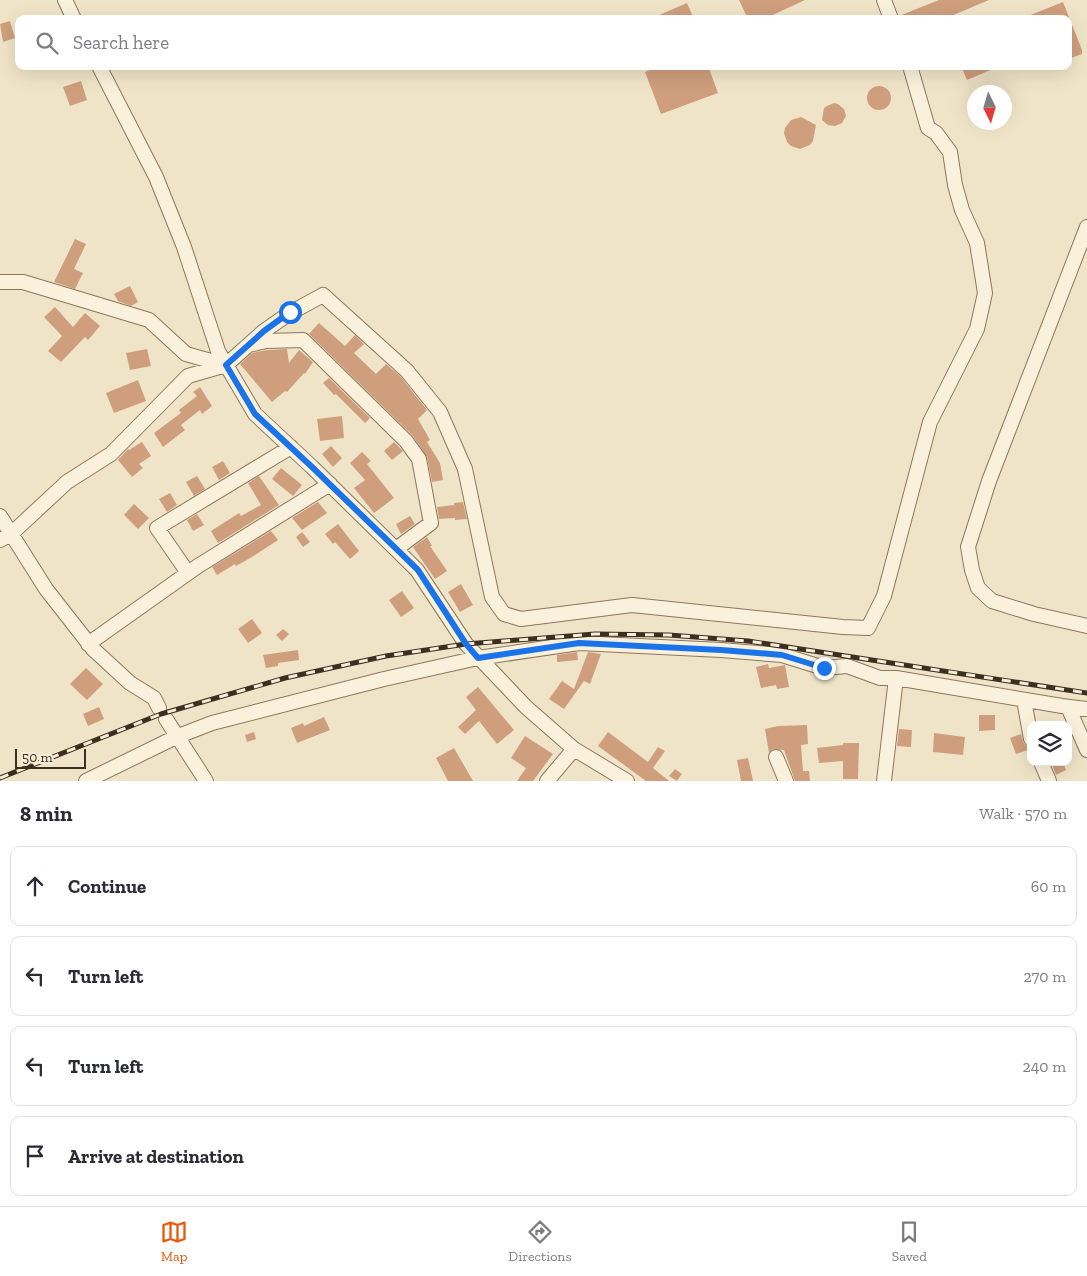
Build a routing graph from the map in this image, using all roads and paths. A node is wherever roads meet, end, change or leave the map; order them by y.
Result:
1 (65, 0) edge
2 (884, 0) edge
3 (72, 15) edge
4 (890, 15) edge
5 (101, 70) edge
6 (911, 70) edge
7 (1087, 227) edge
8 (0, 282) edge
9 (248, 346) junction
10 (226, 365) junction
11 (291, 447) junction
12 (330, 484) junction
13 (0, 516) edge
14 (6, 537) edge
15 (396, 549) junction
16 (188, 573) junction
17 (1087, 626) edge
18 (88, 644) junction
19 (478, 658) junction
20 (896, 678) junction
21 (1024, 700) junction
22 (1068, 707) junction
23 (1087, 709) edge
24 (1028, 721) edge
25 (176, 737) junction
26 (574, 750) junction
27 (1087, 750) edge
28 (776, 757) dead end
29 (1043, 766) edge
30 (86, 781) edge
31 (206, 781) edge
32 (547, 781) edge
33 (627, 781) edge
34 (786, 781) edge
35 (884, 781) edge
36 (1049, 781) edge

1 - 3 street
2 - 4 street
5 - 10 street
6 - 9 street
7 - 17 street
8 - 10 street
9 - 10 street
9 - 15 street
10 - 11 street
10 - 14 street
11 - 12 street
11 - 16 street
12 - 15 street
12 - 16 street
13 - 14 street
14 - 18 street
15 - 19 street
16 - 18 street
18 - 25 street
19 - 20 street
19 - 25 street
19 - 26 street
20 - 21 street
20 - 35 street
21 - 22 street
21 - 24 street
22 - 23 street
22 - 27 street
25 - 30 street
25 - 31 street
26 - 32 street
26 - 33 street
28 - 34 street
29 - 36 street

